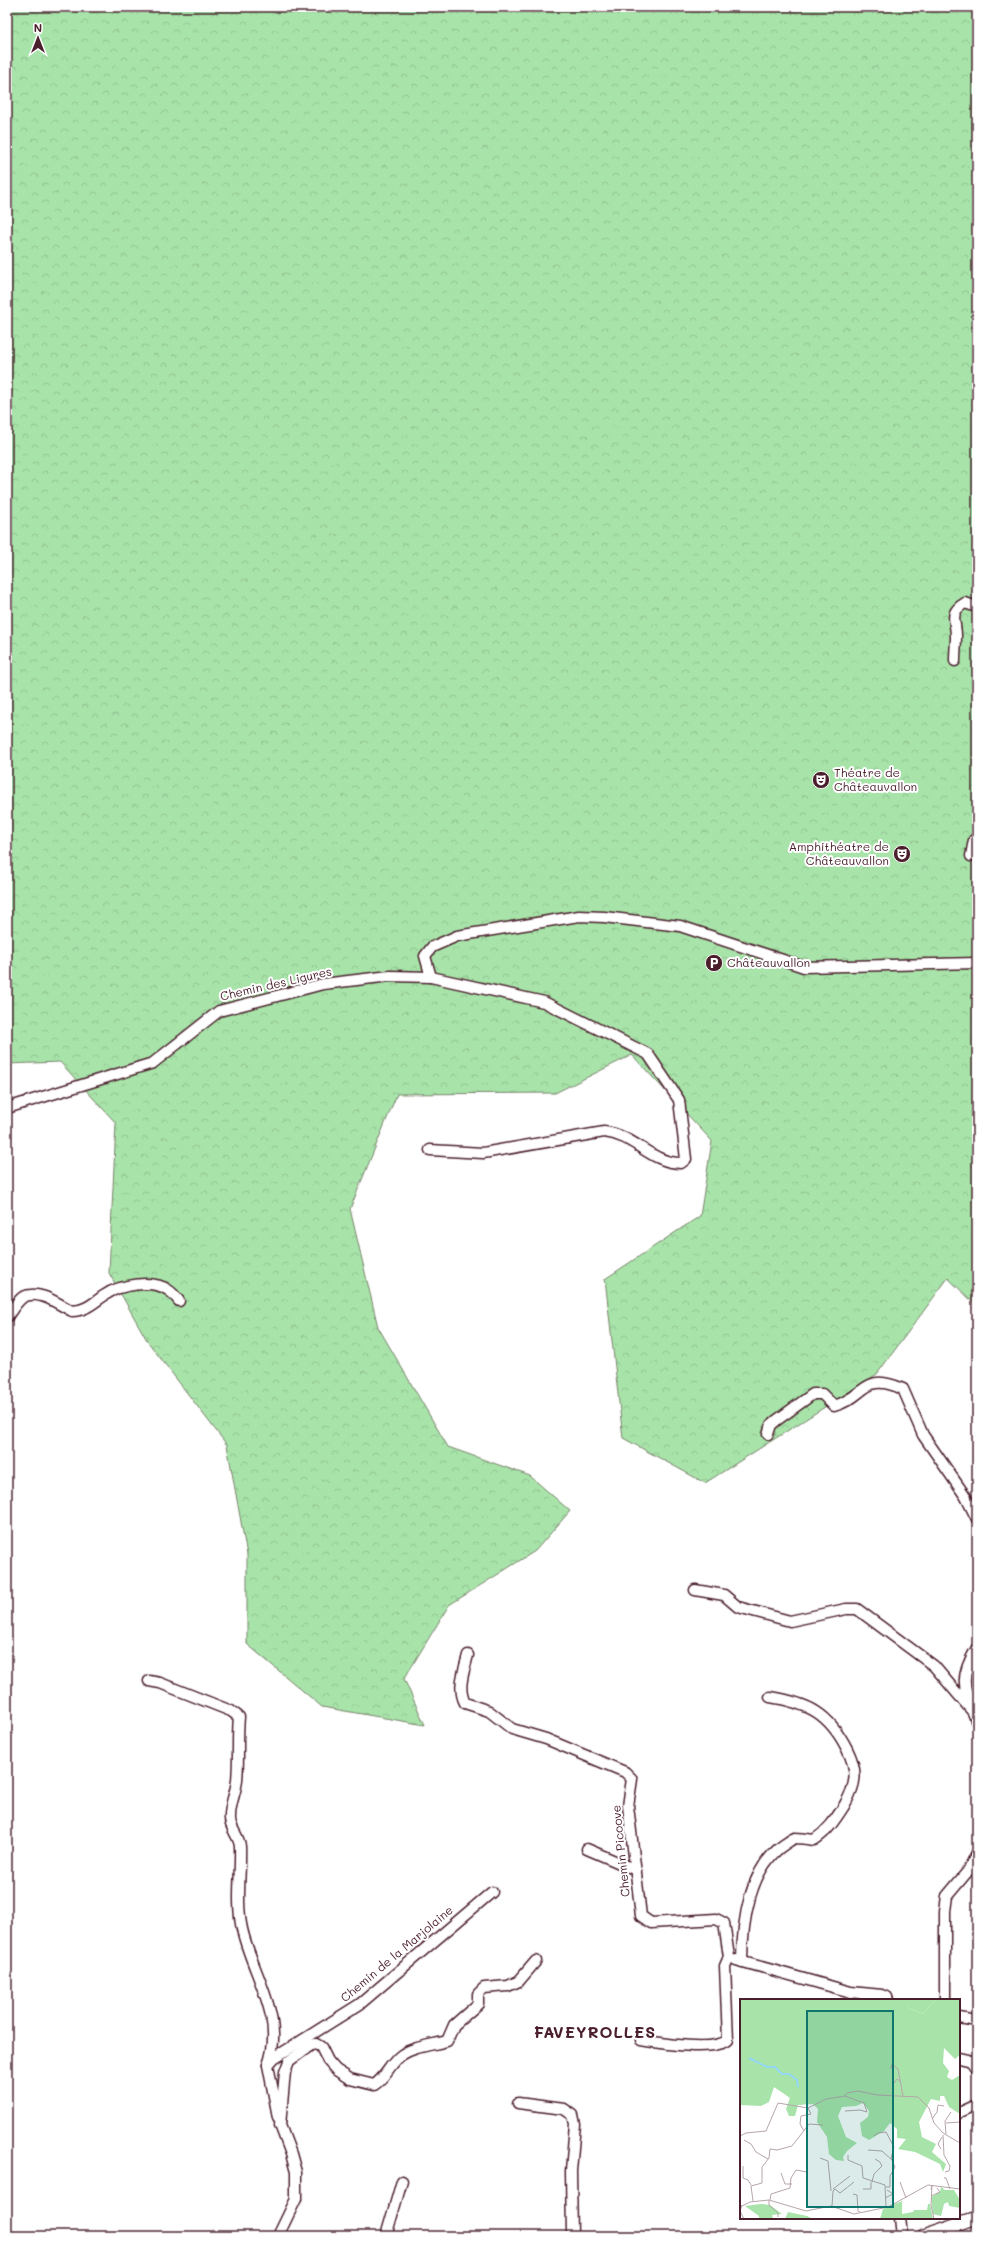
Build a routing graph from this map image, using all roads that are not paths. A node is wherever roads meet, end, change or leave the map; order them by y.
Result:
1 (977, 607) edge
2 (955, 661) dead end
3 (977, 838) edge
4 (971, 856) dead end
5 (977, 964) edge
6 (431, 977) junction
7 (7, 1108) edge
8 (430, 1150) dead end
9 (179, 1301) dead end
10 (7, 1317) edge
11 (768, 1434) dead end
12 (977, 1519) edge
13 (695, 1590) dead end
14 (977, 1648) edge
15 (468, 1655) dead end
16 (149, 1680) dead end
17 (770, 1697) dead end
18 (973, 1712) junction
19 (977, 1723) edge
20 (587, 1849) dead end
21 (977, 1853) edge
22 (636, 1870) junction
23 (492, 1892) dead end
24 (729, 1957) junction
25 (536, 1961) dead end
26 (742, 1962) junction
27 (887, 1998) edge
28 (945, 1999) edge
29 (960, 2018) edge
30 (977, 2021) edge
31 (641, 2040) dead end
32 (960, 2058) edge
33 (268, 2065) junction
34 (977, 2068) edge
35 (518, 2103) dead end
36 (977, 2105) edge
37 (960, 2113) edge
38 (280, 2125) junction
39 (402, 2181) dead end
40 (900, 2219) edge
41 (977, 2219) edge
42 (278, 2236) edge
43 (386, 2236) edge
44 (572, 2236) edge
45 (902, 2236) edge
46 (924, 2236) edge
47 (944, 2236) edge

1 - 2 street
3 - 4 street
5 - 6 street
6 - 7 street, Chemin des Ligures
6 - 8 street, Chemin des Ligures
9 - 10 street
11 - 12 street
13 - 18 street
14 - 18 street
15 - 22 street, Chemin Picoove
16 - 33 street
17 - 26 street
18 - 19 street
20 - 22 street
21 - 28 street
22 - 24 street, Chemin Picoove
23 - 33 street, Chemin de la Marjolaine
24 - 26 street
24 - 31 street
25 - 38 street
26 - 27 street
29 - 30 street
32 - 34 street
33 - 38 street
35 - 44 street
36 - 37 street
38 - 42 street
39 - 43 street
40 - 45 street
41 - 46 main road
41 - 47 main road

